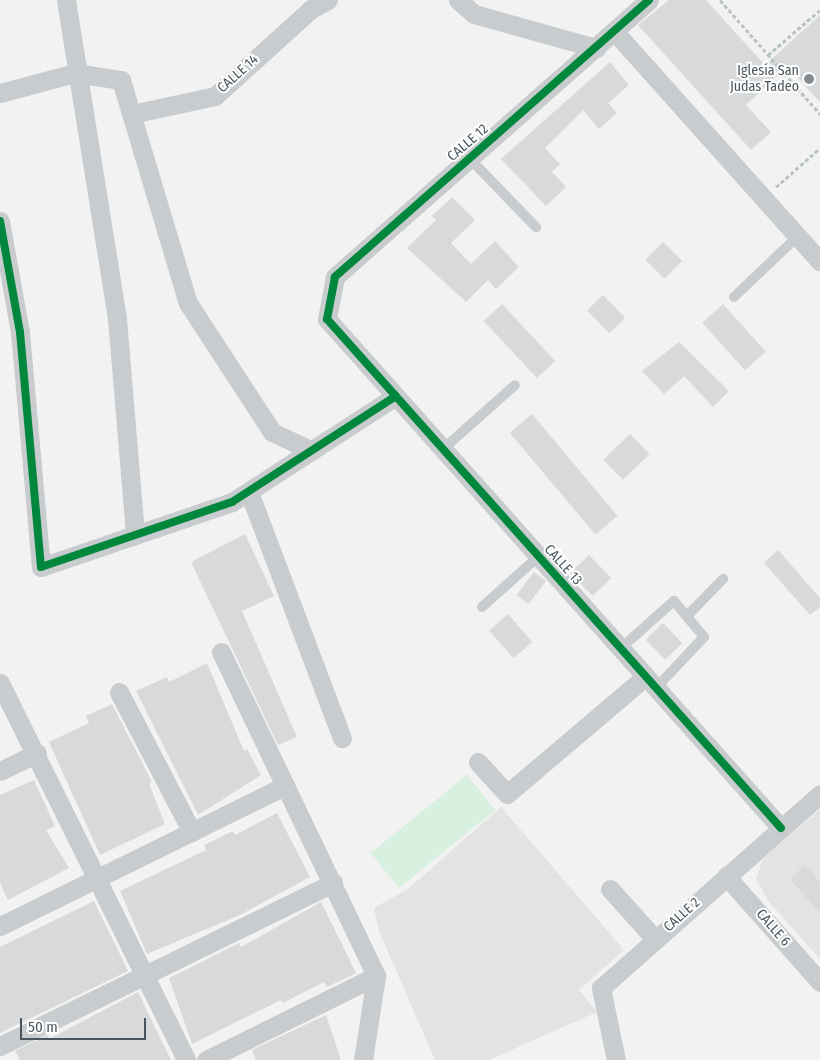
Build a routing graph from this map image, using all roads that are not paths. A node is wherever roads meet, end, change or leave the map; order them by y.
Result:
1 (66, 0) edge
2 (328, 0) edge
3 (458, 0) edge
4 (649, 0) edge
5 (614, 31) junction
6 (596, 48) junction
7 (75, 73) junction
8 (0, 93) edge
9 (132, 114) junction
10 (470, 159) junction
11 (0, 221) edge
12 (536, 227) dead end
13 (798, 236) junction
14 (820, 261) edge
15 (734, 296) dead end
16 (327, 319) joint
17 (515, 385) dead end
18 (396, 396) junction
19 (444, 449) junction
20 (310, 450) junction
21 (248, 492) junction
22 (134, 535) junction
23 (539, 556) junction
24 (723, 579) dead end
25 (482, 607) dead end
26 (687, 616) junction
27 (621, 648) junction
28 (221, 652) dead end
29 (651, 682) junction
30 (0, 683) edge
31 (119, 692) dead end
32 (342, 738) dead end
33 (37, 753) junction
34 (478, 762) dead end
35 (0, 771) edge
36 (286, 786) junction
37 (820, 794) edge
38 (781, 828) junction
39 (192, 832) junction
40 (726, 876) junction
41 (99, 878) junction
42 (333, 883) junction
43 (610, 889) dead end
44 (2, 921) edge
45 (655, 939) junction
46 (145, 975) junction
47 (376, 976) junction
48 (820, 982) edge
49 (0, 1046) edge
50 (186, 1060) edge
51 (206, 1060) edge
52 (363, 1060) edge
53 (616, 1060) edge

1 - 7 street
2 - 9 street, CALLE 14
3 - 6 street
4 - 5 street, CALLE 12
5 - 6 street, CALLE 12
5 - 13 street
6 - 10 street, CALLE 12
7 - 8 street
7 - 9 street
7 - 22 street
9 - 20 street
10 - 12 lane
10 - 16 street, CALLE 12
11 - 22 street
13 - 14 street
13 - 15 lane
16 - 18 street, CALLE 13
17 - 19 lane
18 - 19 street, CALLE 13
18 - 20 street
19 - 23 street, CALLE 13
20 - 21 street
21 - 22 street
21 - 32 street
23 - 25 lane
23 - 27 street, CALLE 13
24 - 26 lane
26 - 27 lane
26 - 29 lane
27 - 29 street, CALLE 13
28 - 36 street
29 - 34 street
29 - 38 street, CALLE 13
30 - 33 street
31 - 39 street
33 - 35 street
33 - 41 street
36 - 39 street
36 - 42 street
37 - 38 street, CALLE 2
38 - 40 street, CALLE 2
39 - 41 street
40 - 45 street, CALLE 2
40 - 48 street, CALLE 6
41 - 44 street
41 - 46 street
42 - 46 street
42 - 47 street
43 - 45 street
45 - 53 street, CALLE 2
46 - 49 street
46 - 50 street
47 - 51 street
47 - 52 street

